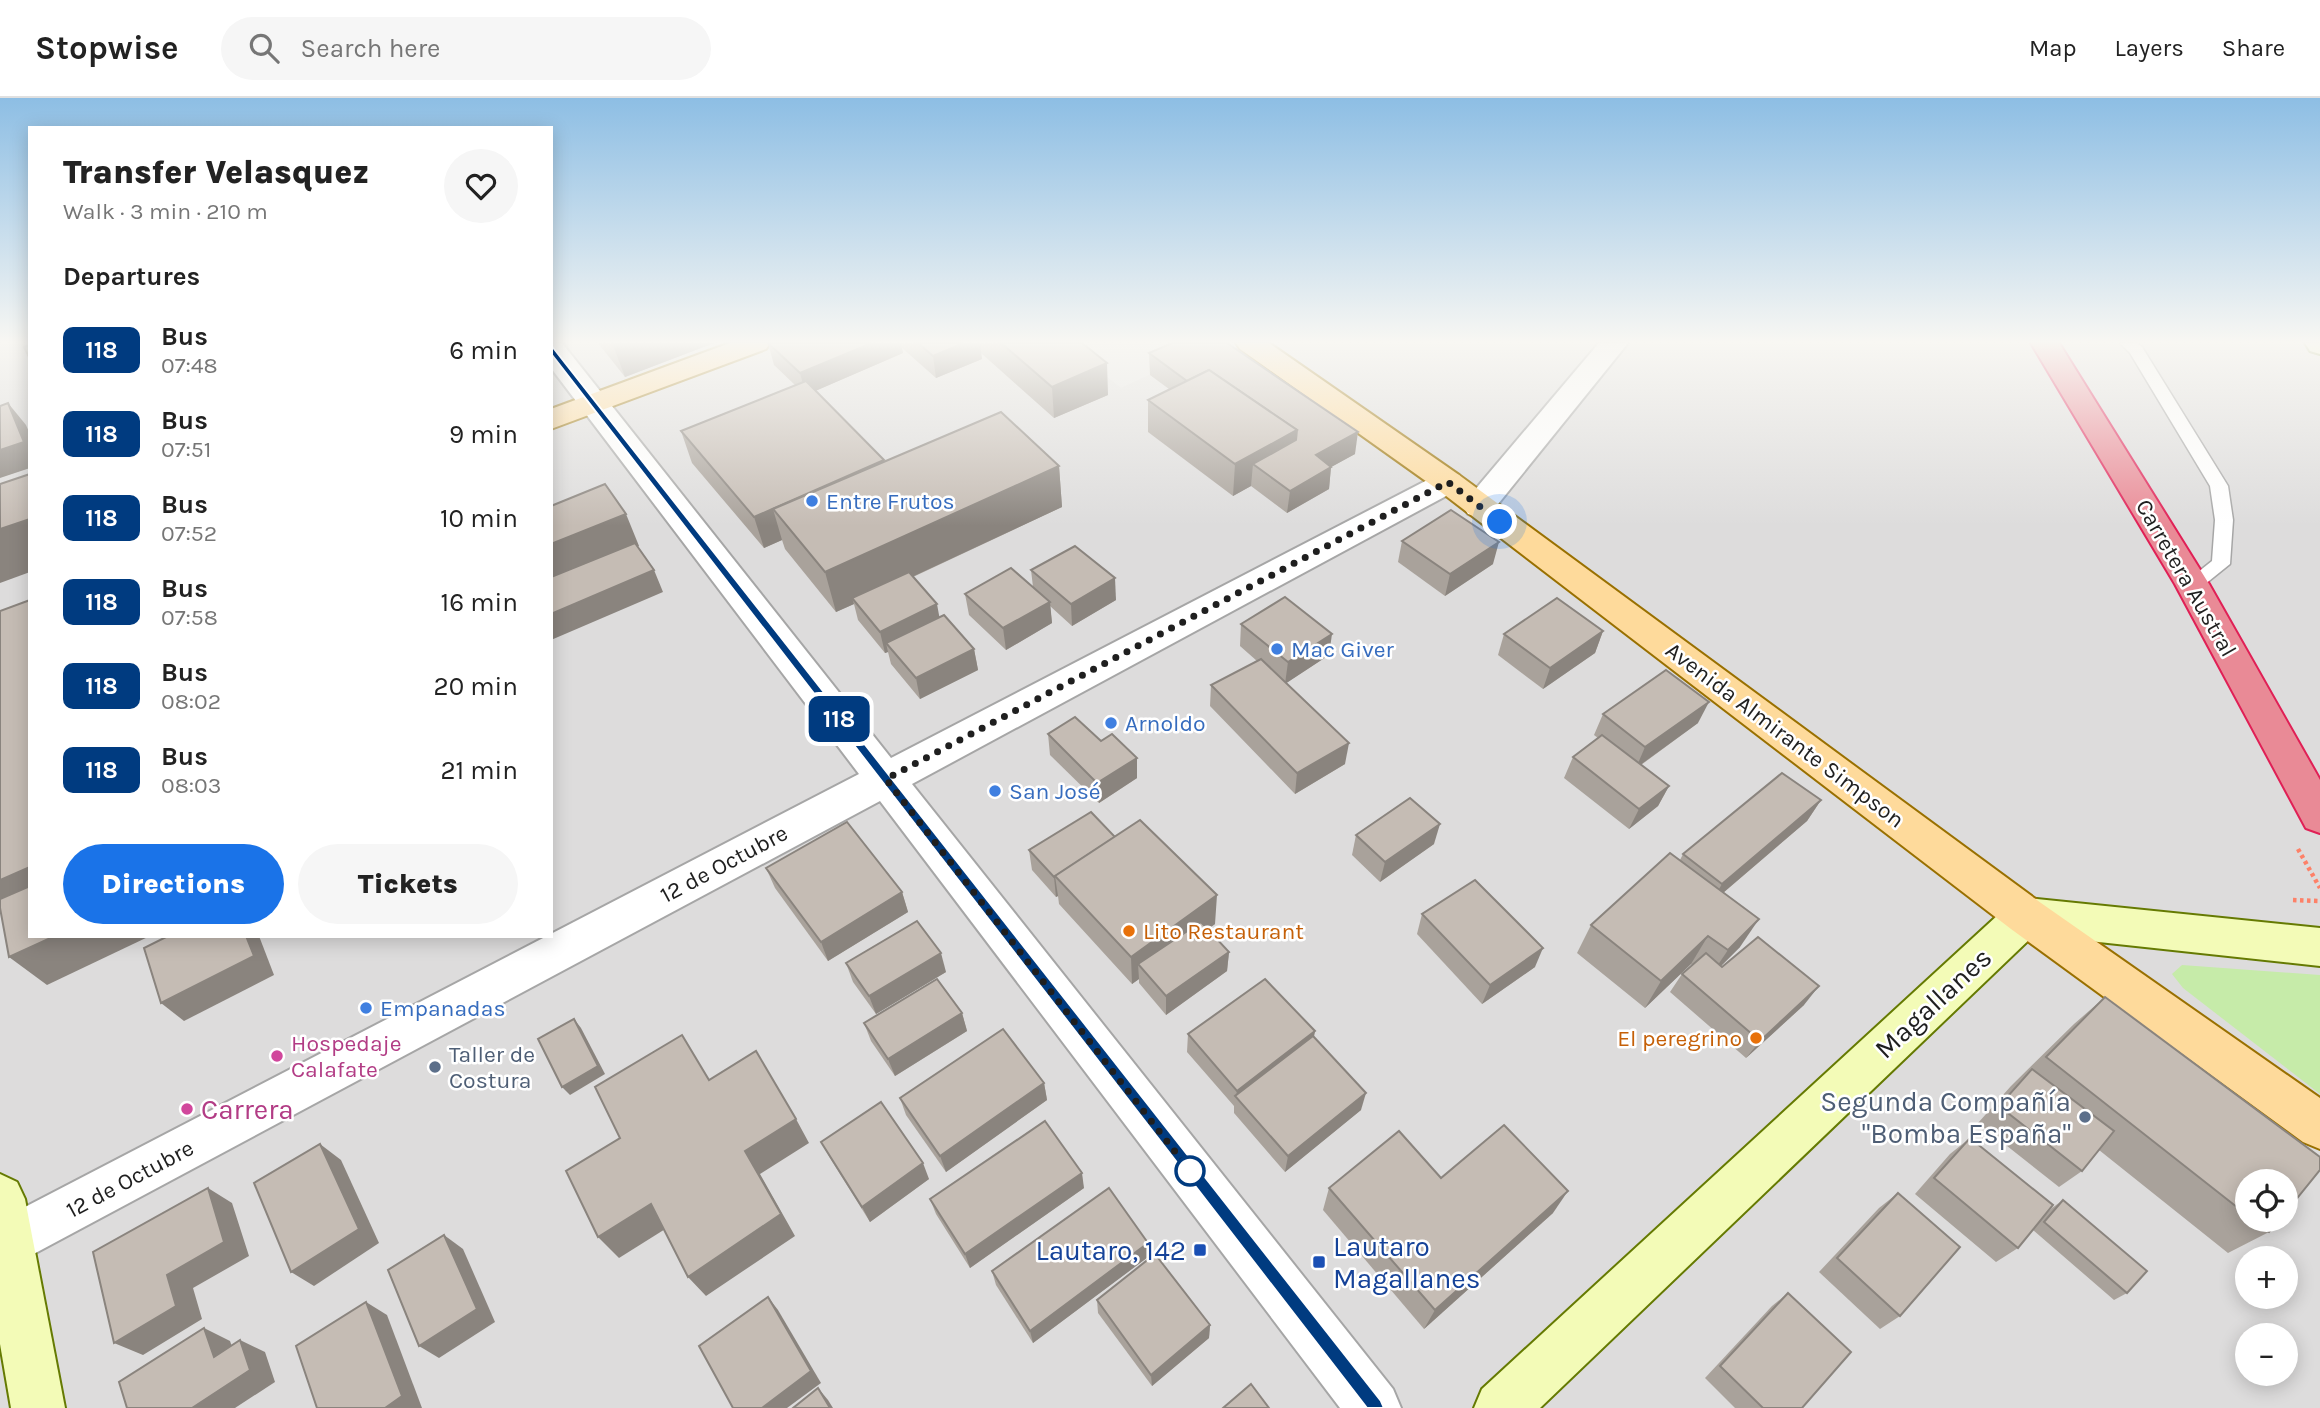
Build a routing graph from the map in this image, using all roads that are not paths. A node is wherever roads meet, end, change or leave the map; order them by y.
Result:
1 (595, 404) joint
2 (1337, 404) edge
3 (1553, 404) edge
4 (2082, 404) edge
5 (2169, 404) edge
6 (553, 419) edge
7 (1463, 494) junction
8 (2192, 584) junction
9 (886, 779) junction
10 (2320, 817) edge
11 (2026, 916) junction
12 (2320, 947) edge
13 (2320, 1126) edge
14 (3, 1230) edge
15 (38, 1408) edge
16 (1374, 1408) edge
17 (1501, 1408) edge

1 - 6 main road
1 - 9 street
2 - 7 main road, Avenida Almirante Simpson
3 - 7 street, 12 de Octubre
4 - 8 highway, Carretera Austral
5 - 8 lane
7 - 9 street, 12 de Octubre
7 - 11 main road, Avenida Almirante Simpson
8 - 10 highway, Carretera Austral
9 - 14 street, 12 de Octubre
9 - 16 street
11 - 12 street
11 - 13 main road, Avenida Almirante Simpson
11 - 17 street, Magallanes
14 - 15 street

